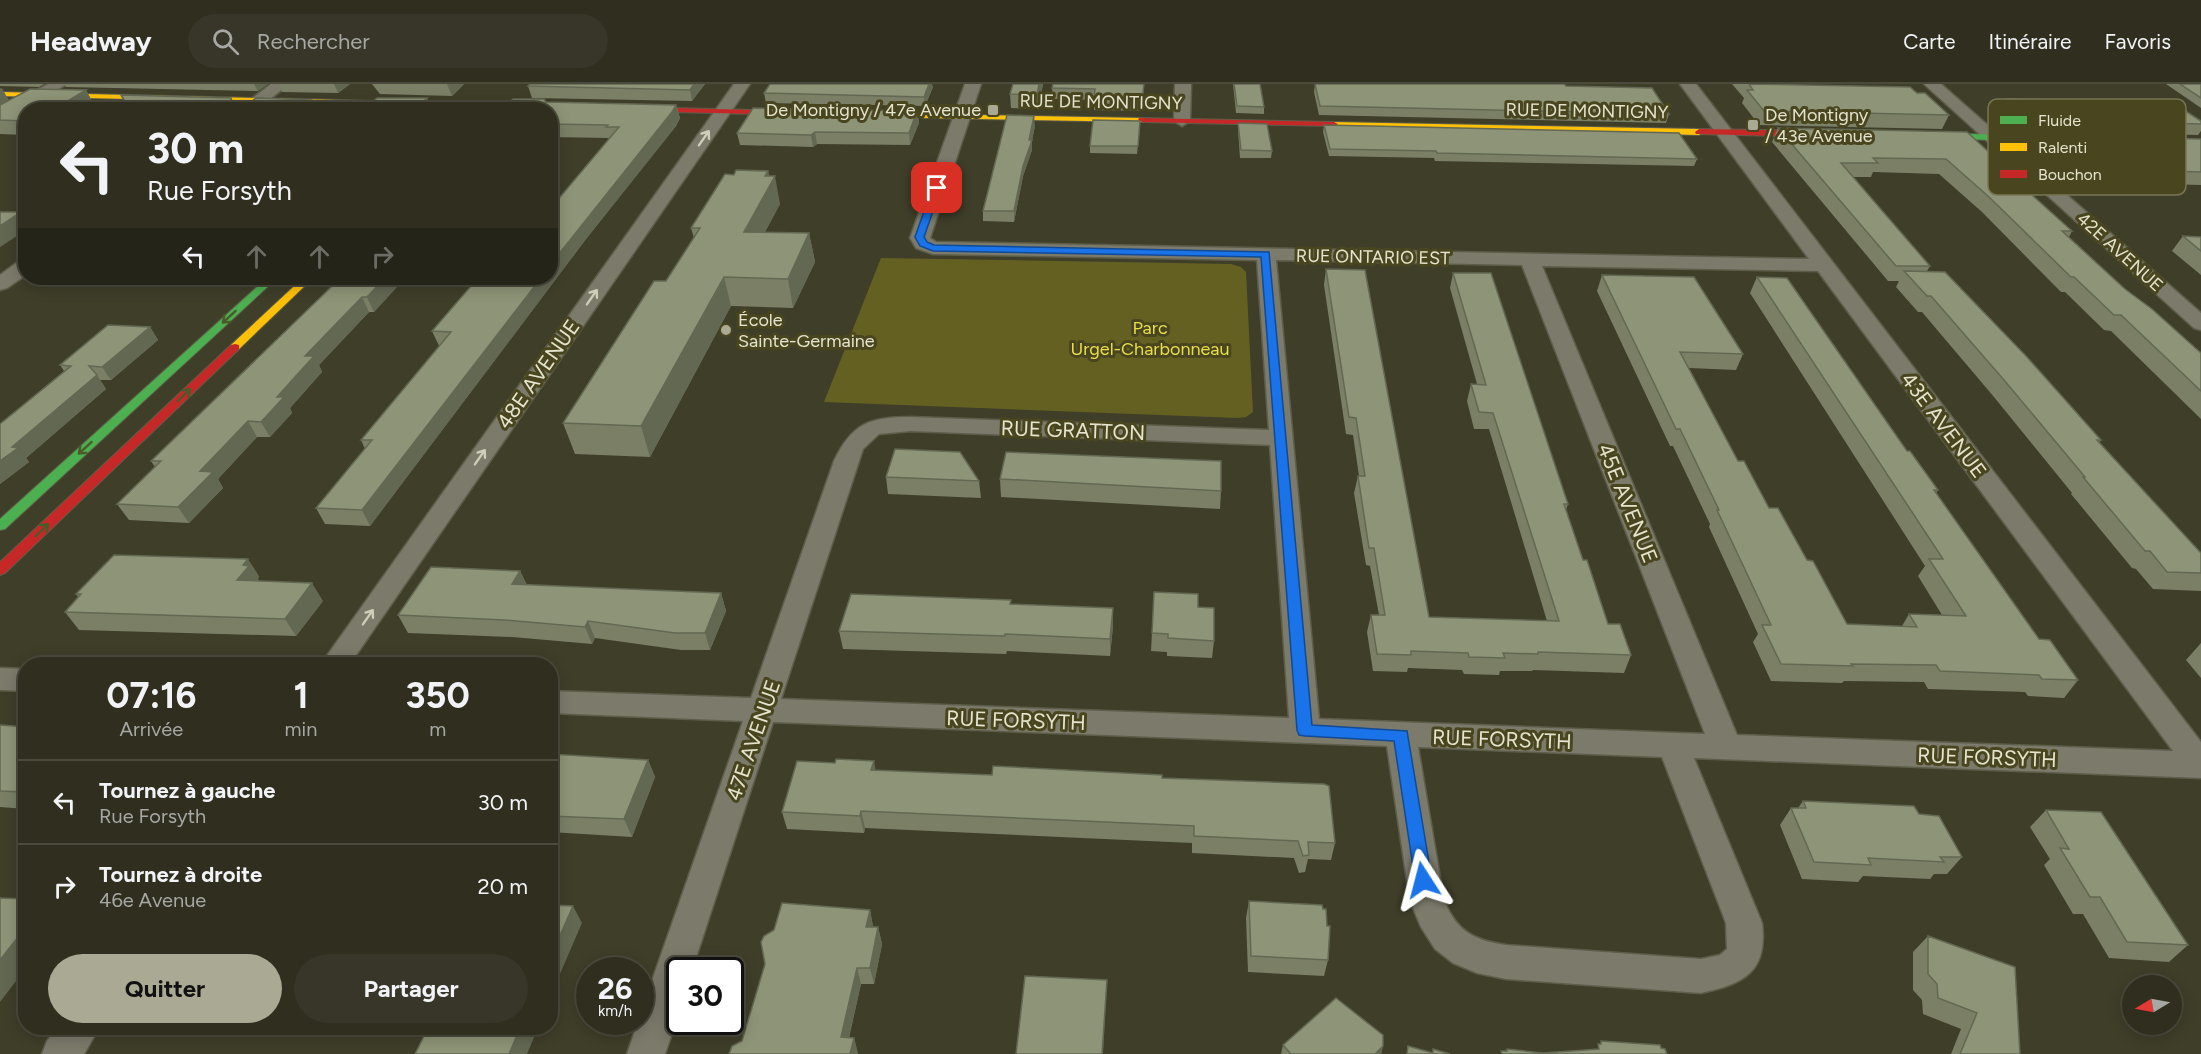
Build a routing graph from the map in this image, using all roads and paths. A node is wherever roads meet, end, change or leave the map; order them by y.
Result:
1 (59, 84) edge
2 (280, 84) edge
3 (742, 84) edge
4 (973, 84) edge
5 (1183, 84) edge
6 (1688, 84) edge
7 (1932, 84) edge
8 (504, 90) dead end
9 (473, 93) dead end
10 (0, 94) edge
11 (40, 95) junction
12 (28, 102) edge
13 (188, 102) edge
14 (256, 102) edge
15 (463, 102) edge
16 (492, 102) edge
17 (18, 108) edge
18 (558, 108) edge
19 (568, 108) edge
20 (616, 109) edge
21 (723, 111) junction
22 (814, 114) edge
23 (860, 115) edge
24 (962, 117) junction
25 (0, 118) edge
26 (1182, 121) junction
27 (1724, 132) junction
28 (1841, 134) edge
29 (1988, 134) edge
30 (1911, 136) edge
31 (1988, 138) edge
32 (2057, 195) edge
33 (1266, 254) junction
34 (1530, 260) junction
35 (1824, 265) junction
36 (18, 272) edge
37 (0, 284) edge
38 (264, 285) edge
39 (301, 285) edge
40 (2201, 324) edge
41 (866, 429) joint
42 (1281, 438) junction
43 (0, 526) edge
44 (0, 570) edge
45 (339, 657) edge
46 (0, 679) edge
47 (18, 680) edge
48 (558, 702) edge
49 (763, 711) junction
50 (1305, 730) junction
51 (1401, 736) junction
52 (1673, 745) junction
53 (1726, 747) junction
54 (2201, 765) edge
55 (75, 1035) edge
56 (61, 1054) edge
57 (646, 1054) edge

1 - 11 street
2 - 14 street
3 - 21 street, 48E AVENUE
4 - 24 street
5 - 26 street
6 - 27 street, 43E AVENUE
7 - 29 street, 42E AVENUE
8 - 16 street
9 - 15 street
10 - 11 street
11 - 12 street
11 - 13 street
17 - 25 street
18 - 19 street
20 - 21 street
21 - 22 street
45 -> 21 street, 48E AVENUE
23 - 24 street, RUE DE MONTIGNY
24 - 26 street, RUE DE MONTIGNY
24 - 33 street, RUE ONTARIO EST
26 - 27 street, RUE DE MONTIGNY
27 - 28 street, RUE DE MONTIGNY
27 - 35 street, 43E AVENUE
30 - 31 street
32 - 40 street, 42E AVENUE
33 - 34 street, RUE ONTARIO EST
33 - 42 street
34 - 35 street, RUE ONTARIO EST
34 - 53 street, 45E AVENUE
35 - 54 street, 43E AVENUE
36 - 37 street
38 -> 43 street
44 -> 39 street
41 - 42 street, RUE GRATTON
41 - 49 street, 47E AVENUE
42 - 50 street
46 - 47 street
48 - 49 street, RUE FORSYTH
49 - 50 street, RUE FORSYTH
49 - 57 street, 47E AVENUE
50 - 51 street, RUE FORSYTH
51 - 52 street, RUE FORSYTH
51 - 52 street
52 - 53 street, RUE FORSYTH
53 - 54 street, RUE FORSYTH
55 - 56 street

